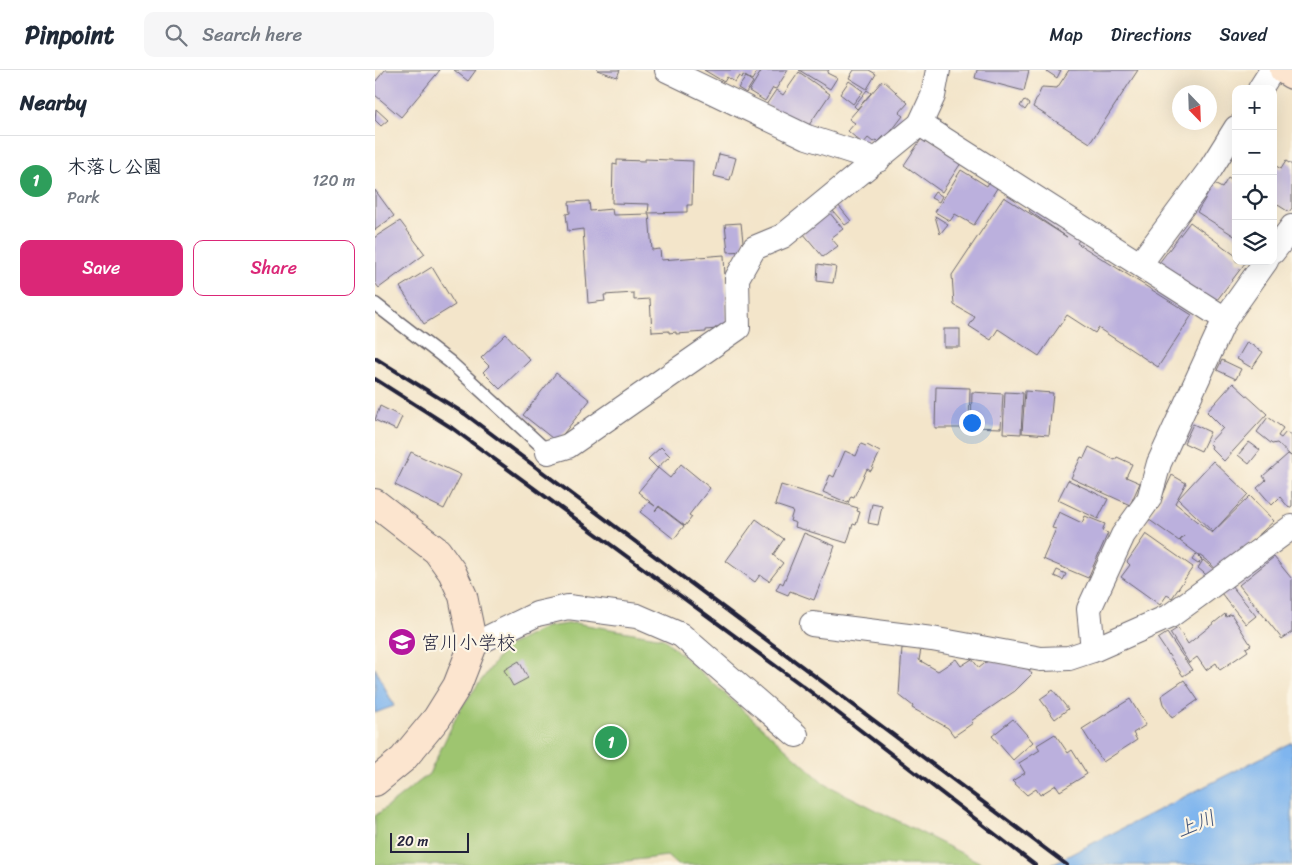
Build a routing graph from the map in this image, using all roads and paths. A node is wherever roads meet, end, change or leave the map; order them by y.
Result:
1 (667, 70) edge
2 (938, 70) edge
3 (1271, 70) edge
4 (1284, 70) edge
5 (1292, 75) edge
6 (1262, 85) edge
7 (920, 124) junction
8 (1235, 130) edge
9 (878, 160) junction
10 (1292, 227) edge
11 (1277, 247) edge
12 (1139, 264) junction
13 (1263, 265) edge
14 (375, 304) edge
15 (1225, 319) junction
16 (548, 452) joint
17 (375, 503) edge
18 (1292, 527) edge
19 (812, 624) dead end
20 (473, 645) junction
21 (1093, 650) junction
22 (796, 735) dead end
23 (375, 782) edge

1 - 9 street
2 - 7 street
3 - 6 street
4 - 5 street
7 - 9 street
7 - 12 street
8 - 12 street
9 - 16 street
10 - 11 street
12 - 15 street
13 - 15 street
14 - 16 lane
15 - 21 street
17 - 20 street
18 - 21 street
19 - 21 street
20 - 22 street
20 - 23 street

